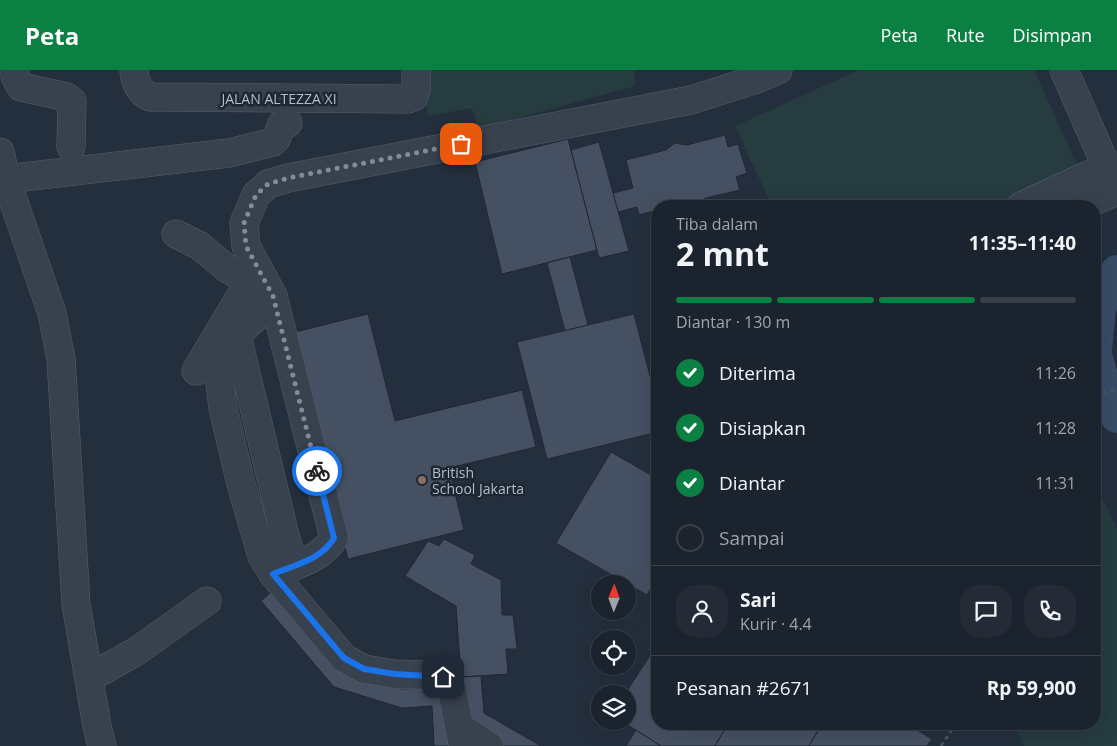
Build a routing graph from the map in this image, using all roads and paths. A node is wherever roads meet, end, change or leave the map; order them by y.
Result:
1 (15, 70) edge
2 (134, 70) edge
3 (416, 70) edge
4 (778, 70) edge
5 (1064, 70) edge
6 (288, 123) dead end
7 (71, 147) dead end
8 (0, 152) edge
9 (1114, 178) edge
10 (6, 179) junction
11 (1041, 200) edge
12 (1090, 200) edge
13 (176, 234) dead end
14 (249, 282) junction
15 (273, 296) junction
16 (196, 371) dead end
17 (1117, 390) edge
18 (1101, 394) edge
19 (283, 570) junction
20 (207, 601) dead end
21 (89, 678) junction
22 (952, 730) edge
23 (461, 737) edge
24 (102, 746) edge
25 (489, 746) edge
26 (942, 746) edge

1 - 7 street
2 - 3 street, JALAN ALTEZZA XI
4 - 15 street
5 - 9 street
6 - 10 street
8 - 10 street
9 - 11 street
9 - 12 street
10 - 21 street
13 - 14 street
14 - 15 street
14 - 16 street
15 - 19 street
15 - 19 street
17 - 18 path
19 - 23 street
20 - 21 street
21 - 24 street
22 - 26 path
23 - 25 street

